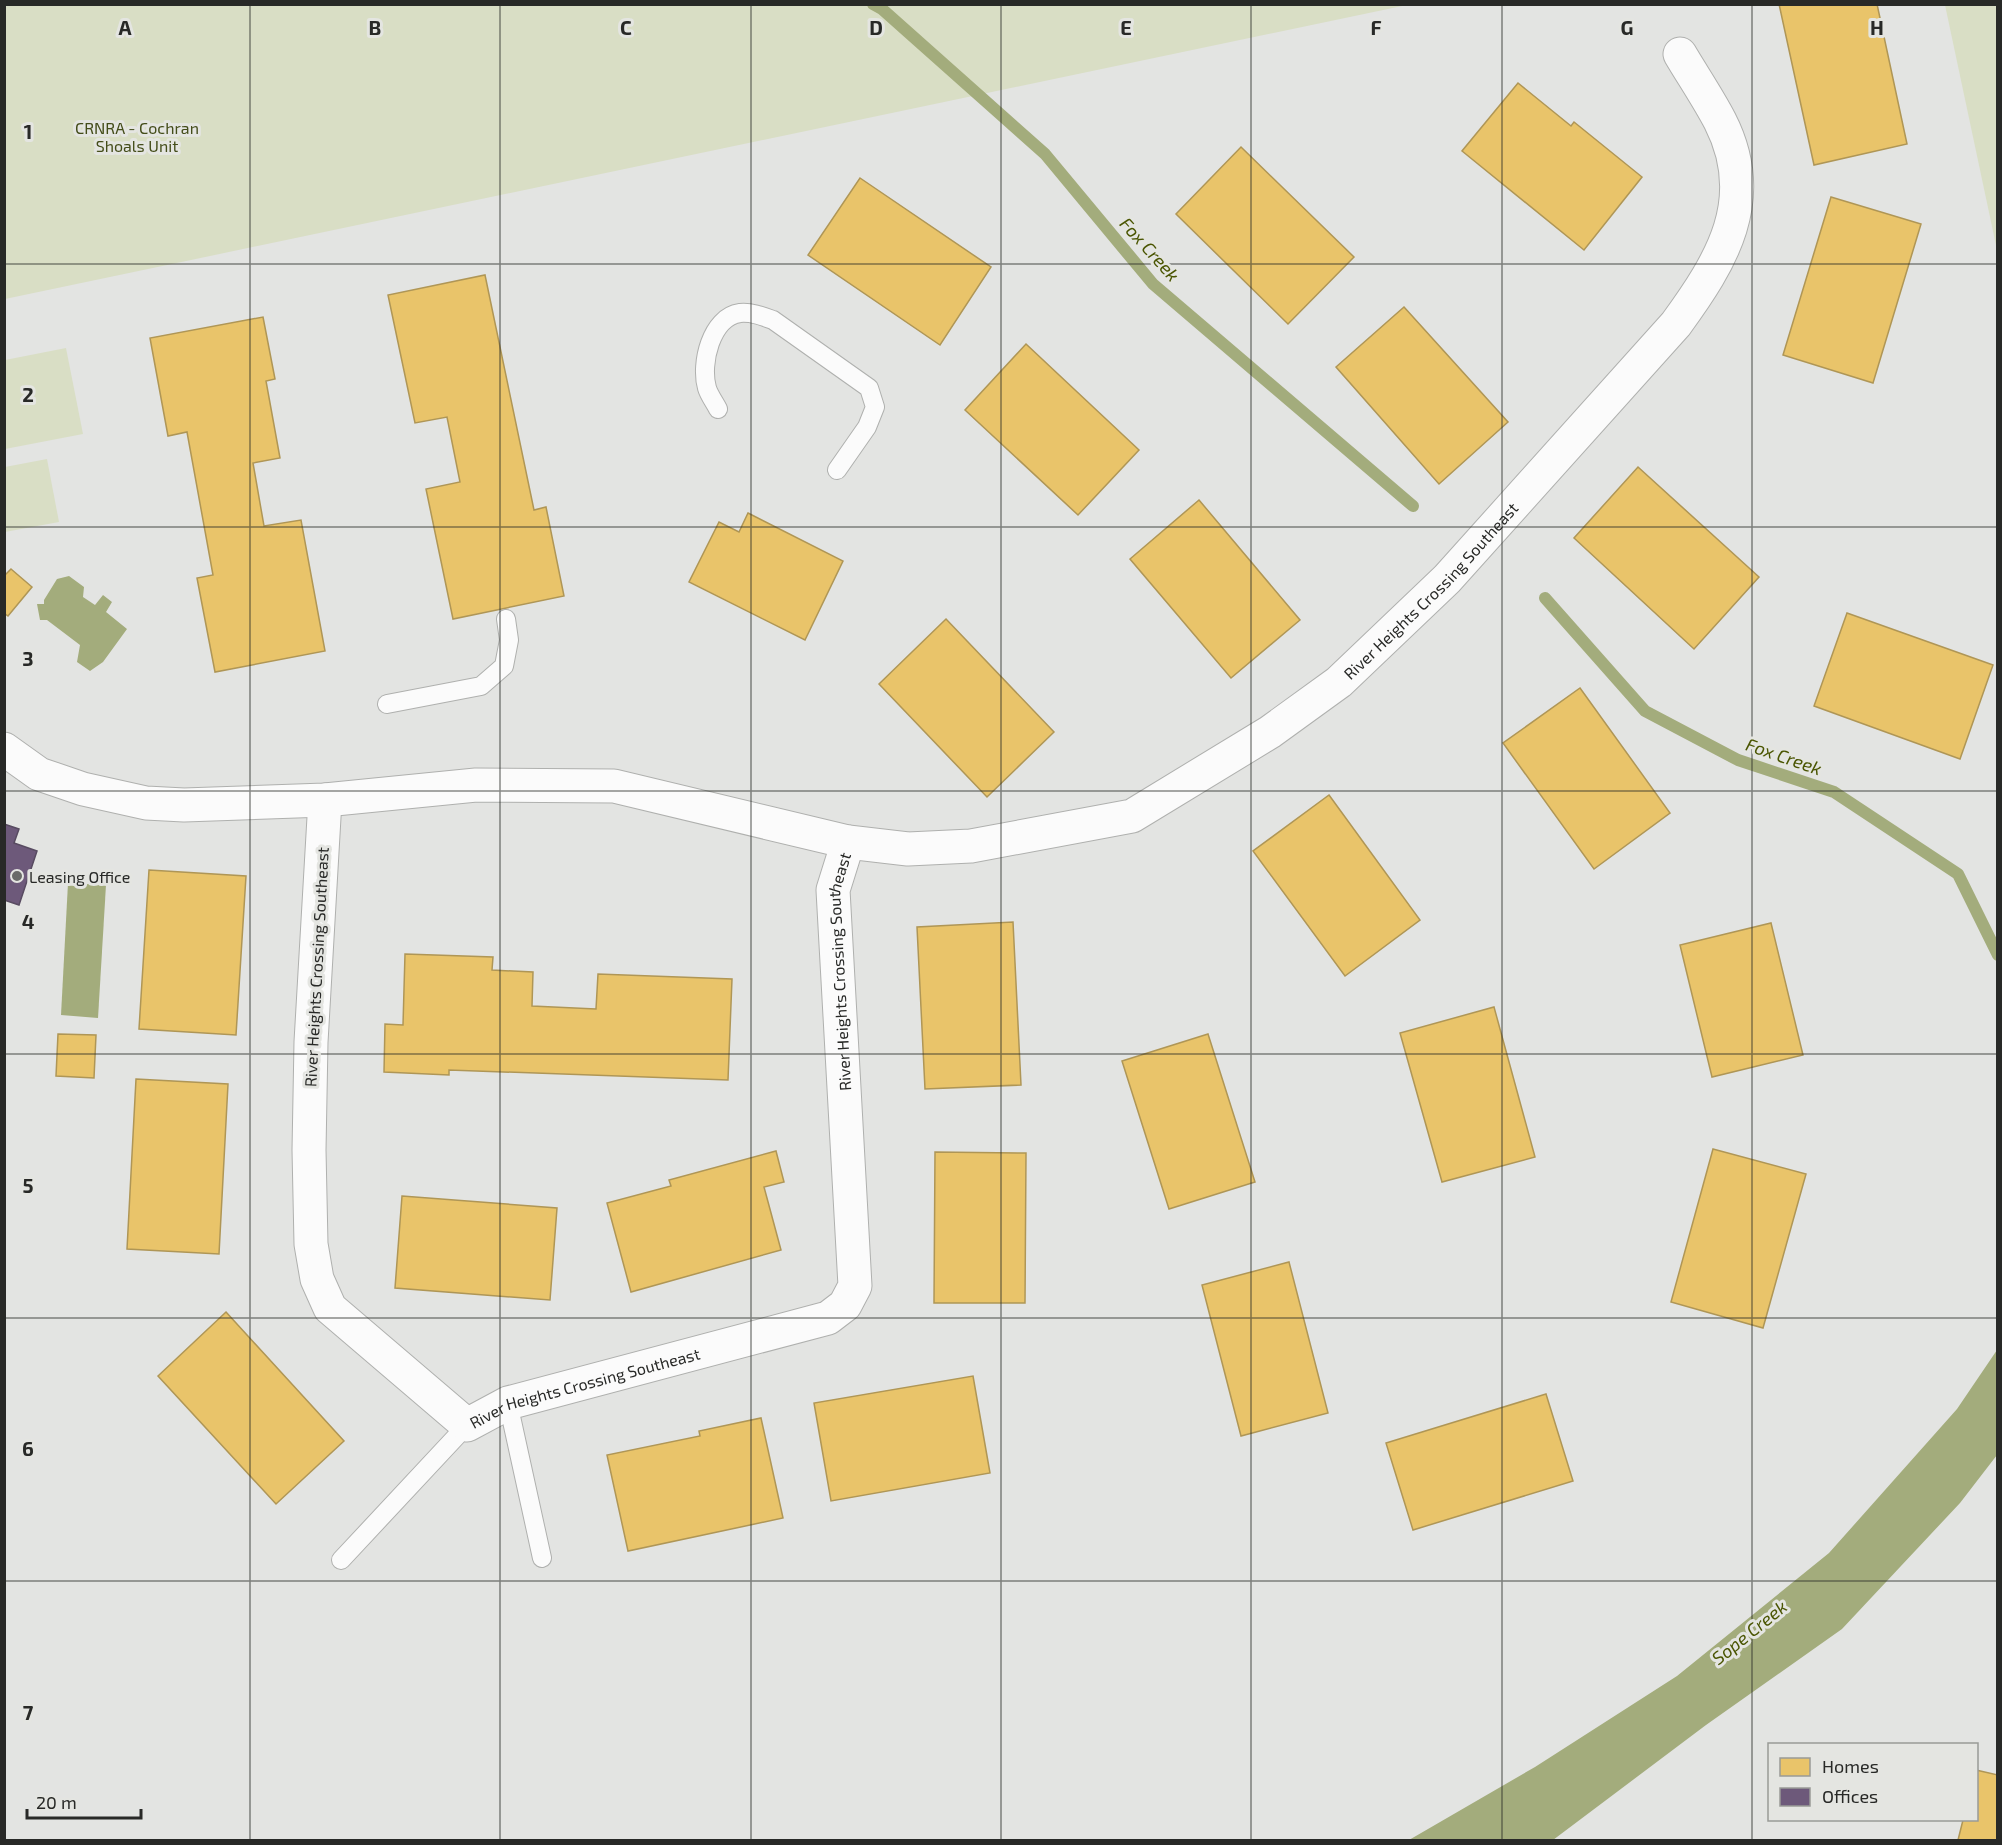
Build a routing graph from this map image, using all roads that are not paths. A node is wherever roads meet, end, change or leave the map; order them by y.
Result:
1 (1680, 54) dead end
2 (718, 409) dead end
3 (837, 470) dead end
4 (506, 619) dead end
5 (387, 704) dead end
6 (4, 749) edge
7 (325, 800) junction
8 (848, 842) junction
9 (508, 1403) junction
10 (467, 1425) junction
11 (542, 1558) dead end
12 (342, 1560) dead end

1 - 8 street, River Heights Crossing Southeast
2 - 3 lane
4 - 5 lane
6 - 7 street, River Heights Crossing Southeast
7 - 8 street, River Heights Crossing Southeast
7 - 10 street, River Heights Crossing Southeast
8 - 9 street, River Heights Crossing Southeast
9 - 10 street, River Heights Crossing Southeast
9 - 11 lane
10 - 12 lane

